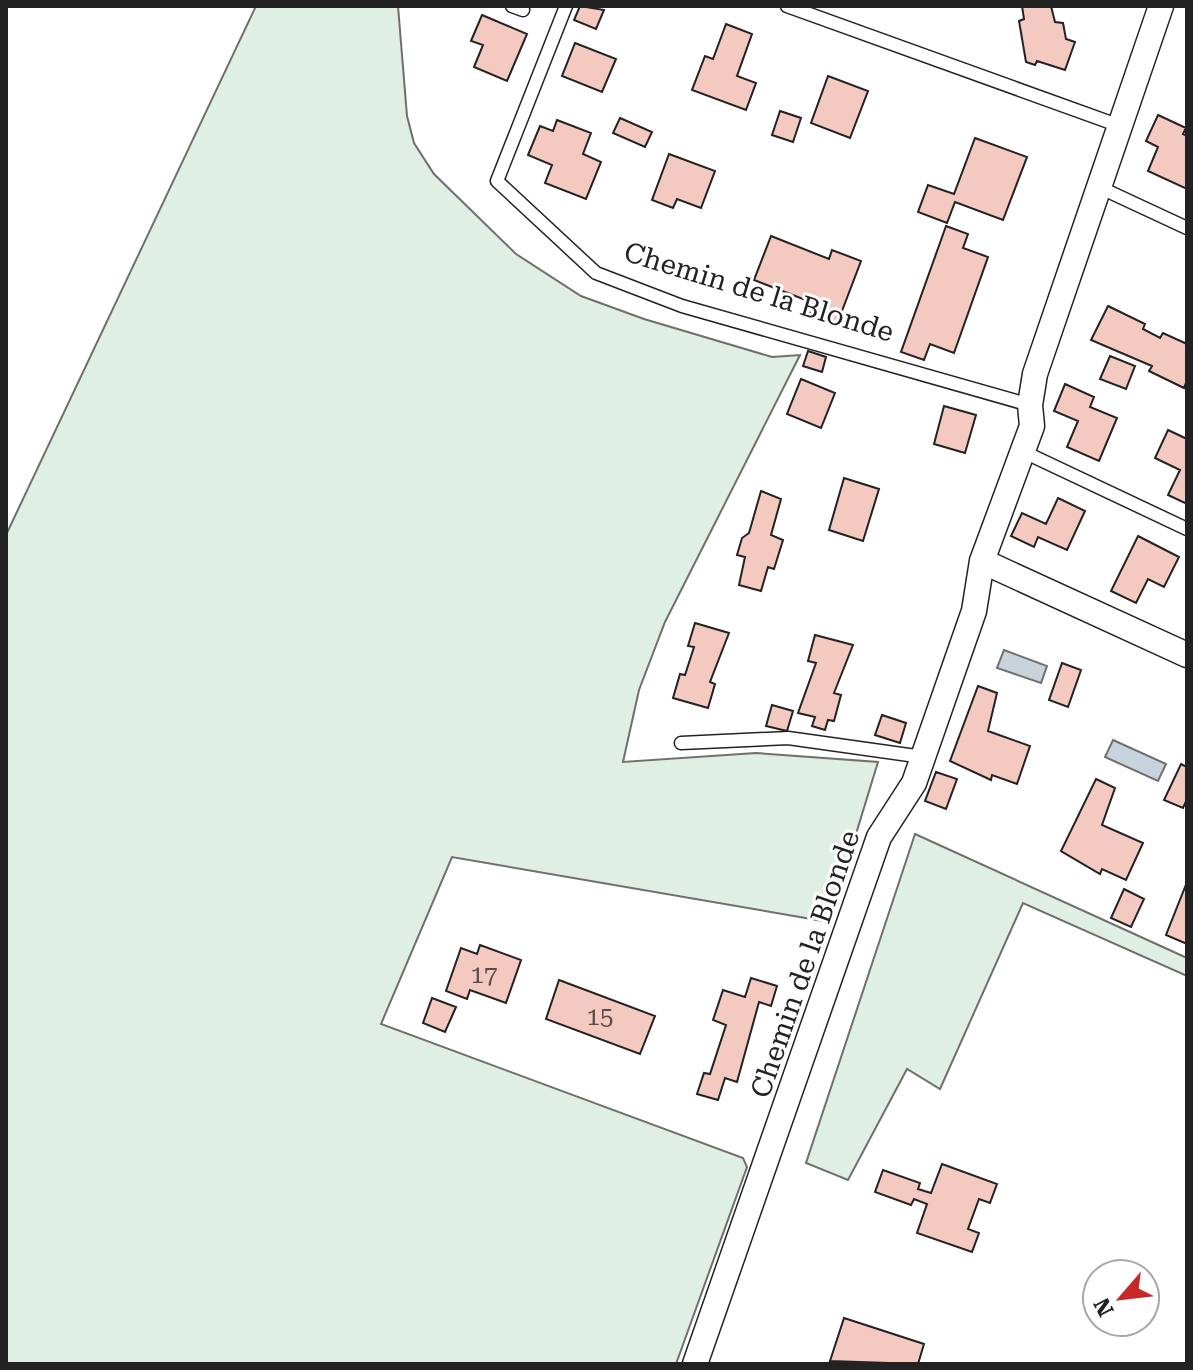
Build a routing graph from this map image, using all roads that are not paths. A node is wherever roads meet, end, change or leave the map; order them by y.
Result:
1 (566, 6) edge
2 (787, 6) edge
3 (1161, 6) edge
4 (1120, 126) junction
5 (1101, 188) junction
6 (1187, 228) edge
7 (1030, 405) junction
8 (1024, 452) junction
9 (1187, 529) edge
10 (982, 561) junction
11 (1187, 655) edge
12 (681, 743) dead end
13 (923, 757) junction
14 (695, 1364) edge

1 - 7 lane, Chemin de la Blonde
2 - 4 lane
3 - 4 street, Chemin de la Blonde
4 - 5 street, Chemin de la Blonde
5 - 6 lane
5 - 7 street, Chemin de la Blonde
7 - 8 street, Chemin de la Blonde
8 - 9 lane
8 - 10 street, Chemin de la Blonde
10 - 11 street
10 - 13 street, Chemin de la Blonde
12 - 13 lane
13 - 14 street, Chemin de la Blonde

